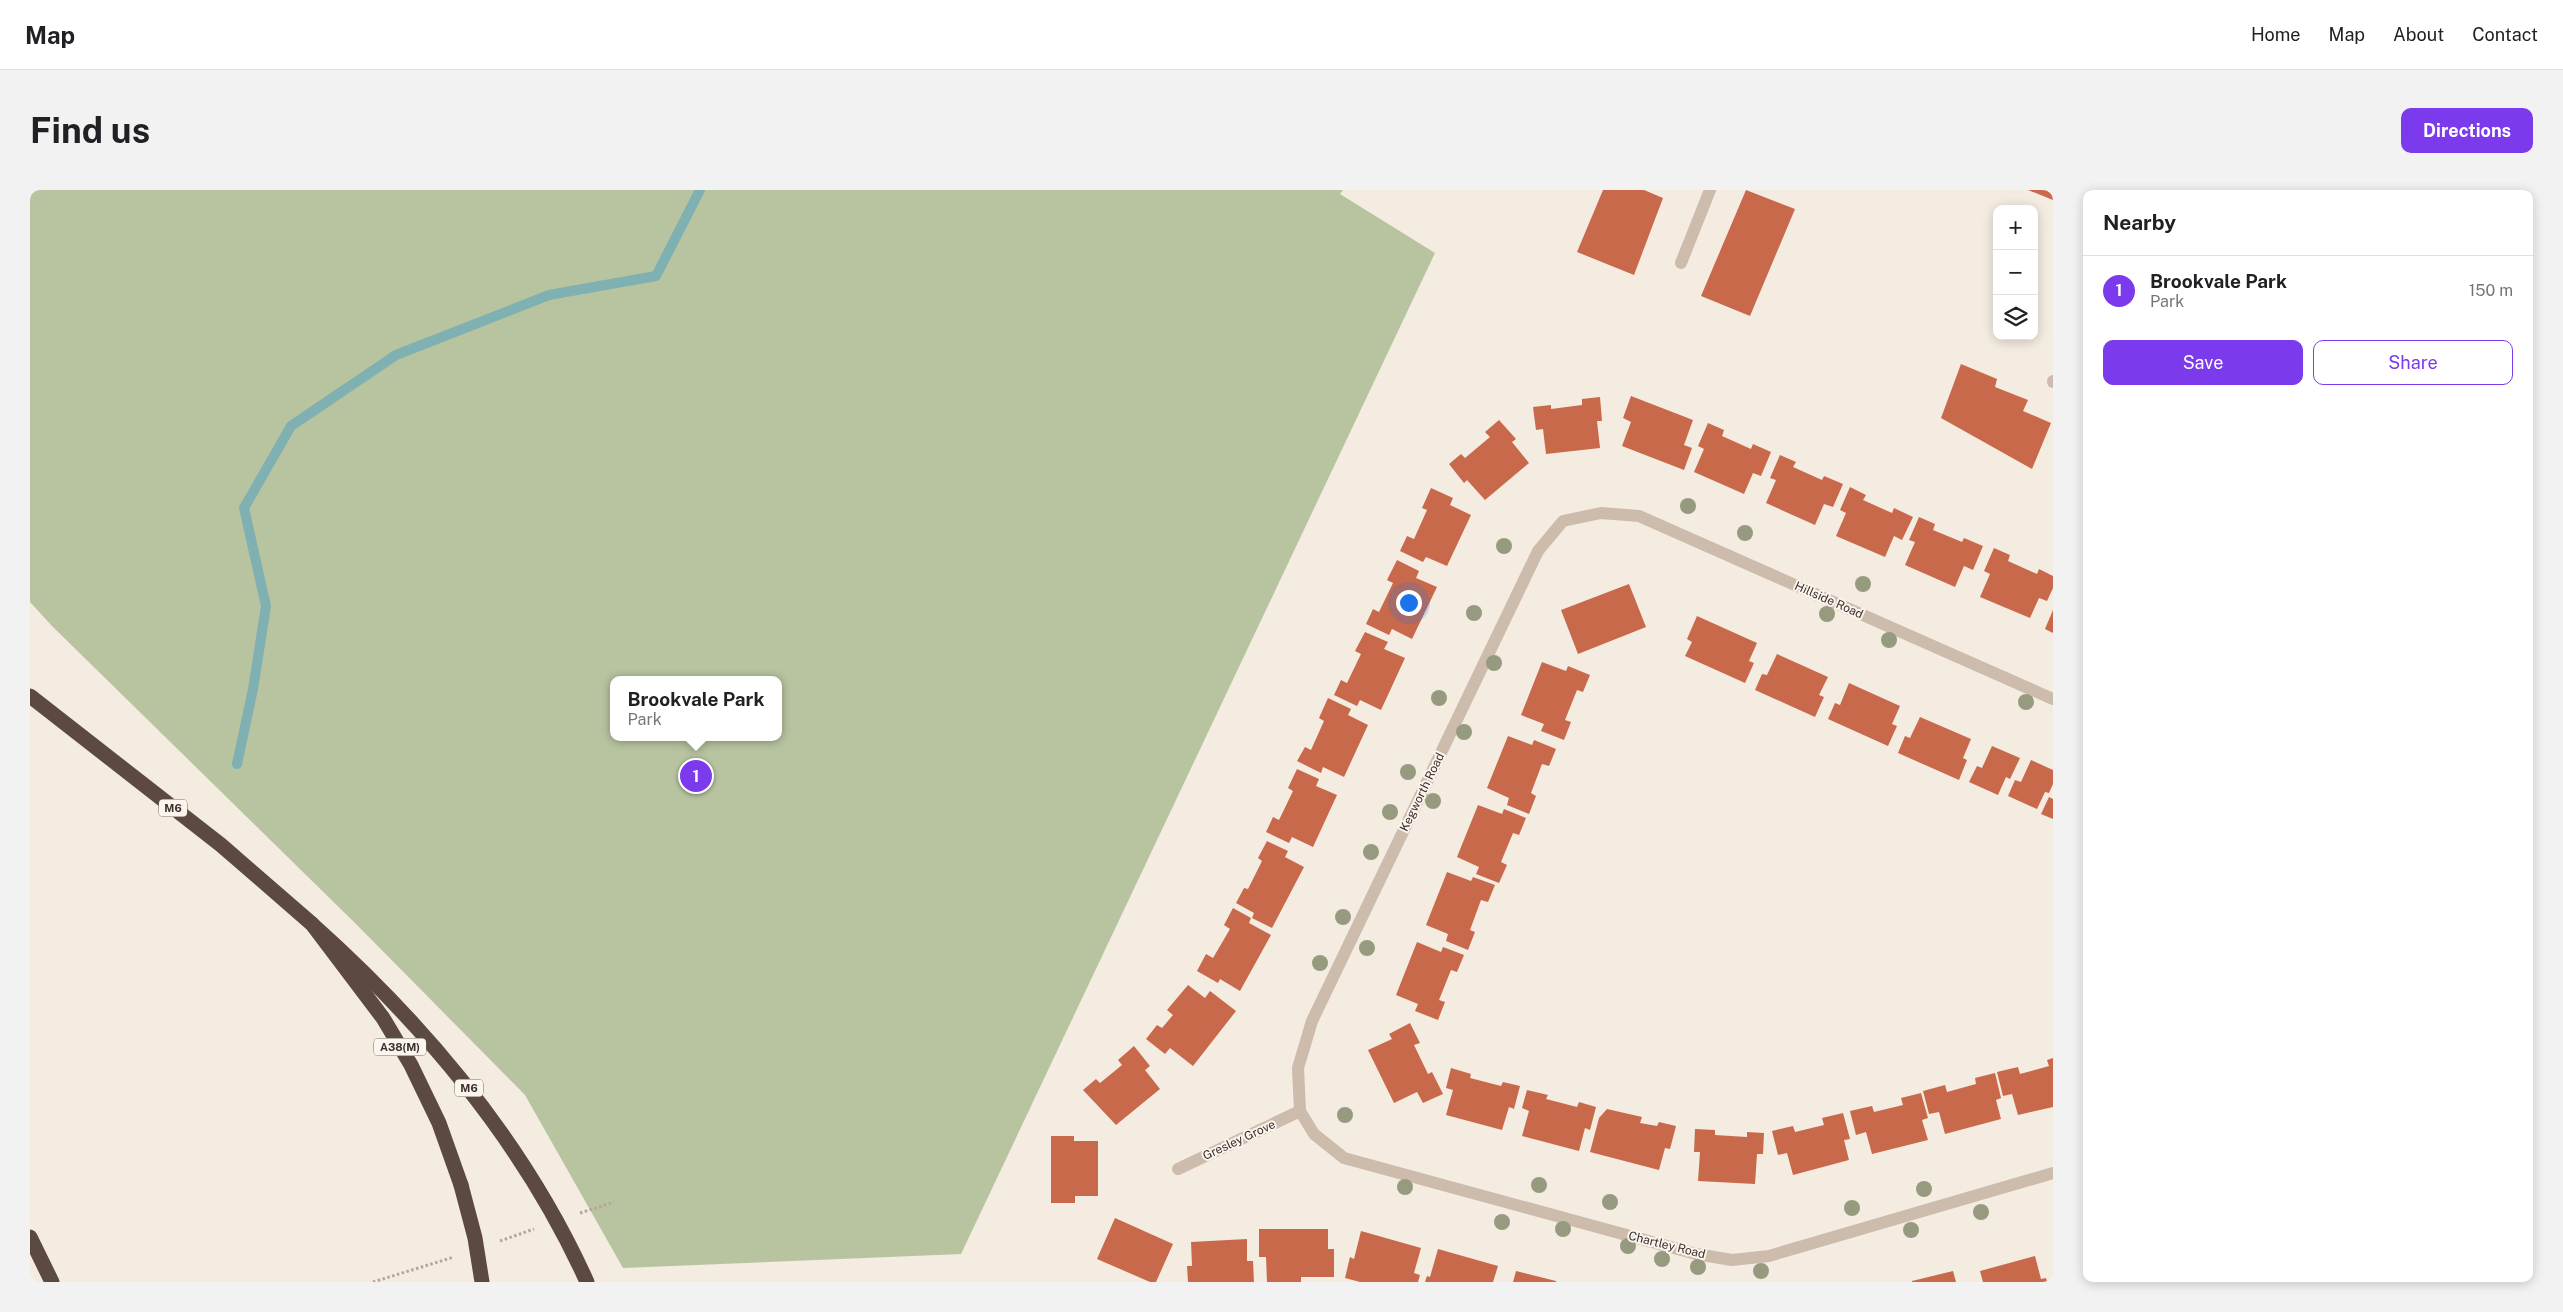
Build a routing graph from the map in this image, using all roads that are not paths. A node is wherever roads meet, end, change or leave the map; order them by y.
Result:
1 (1710, 190) edge
2 (1681, 263) dead end
3 (1602, 513) joint
4 (30, 696) edge
5 (2053, 699) edge
6 (312, 924) junction
7 (1300, 1111) junction
8 (1178, 1169) dead end
9 (2053, 1173) edge
10 (30, 1237) edge
11 (52, 1282) edge
12 (482, 1282) edge
13 (587, 1282) edge

1 - 2 street
3 - 5 street, Hillside Road
3 - 7 street, Kegworth Road
4 - 6 highway, M6
6 - 12 highway, A38(M), bridge
6 - 13 highway, M6, bridge
7 - 8 street, Gresley Grove
7 - 9 street, Chartley Road
10 - 11 highway

